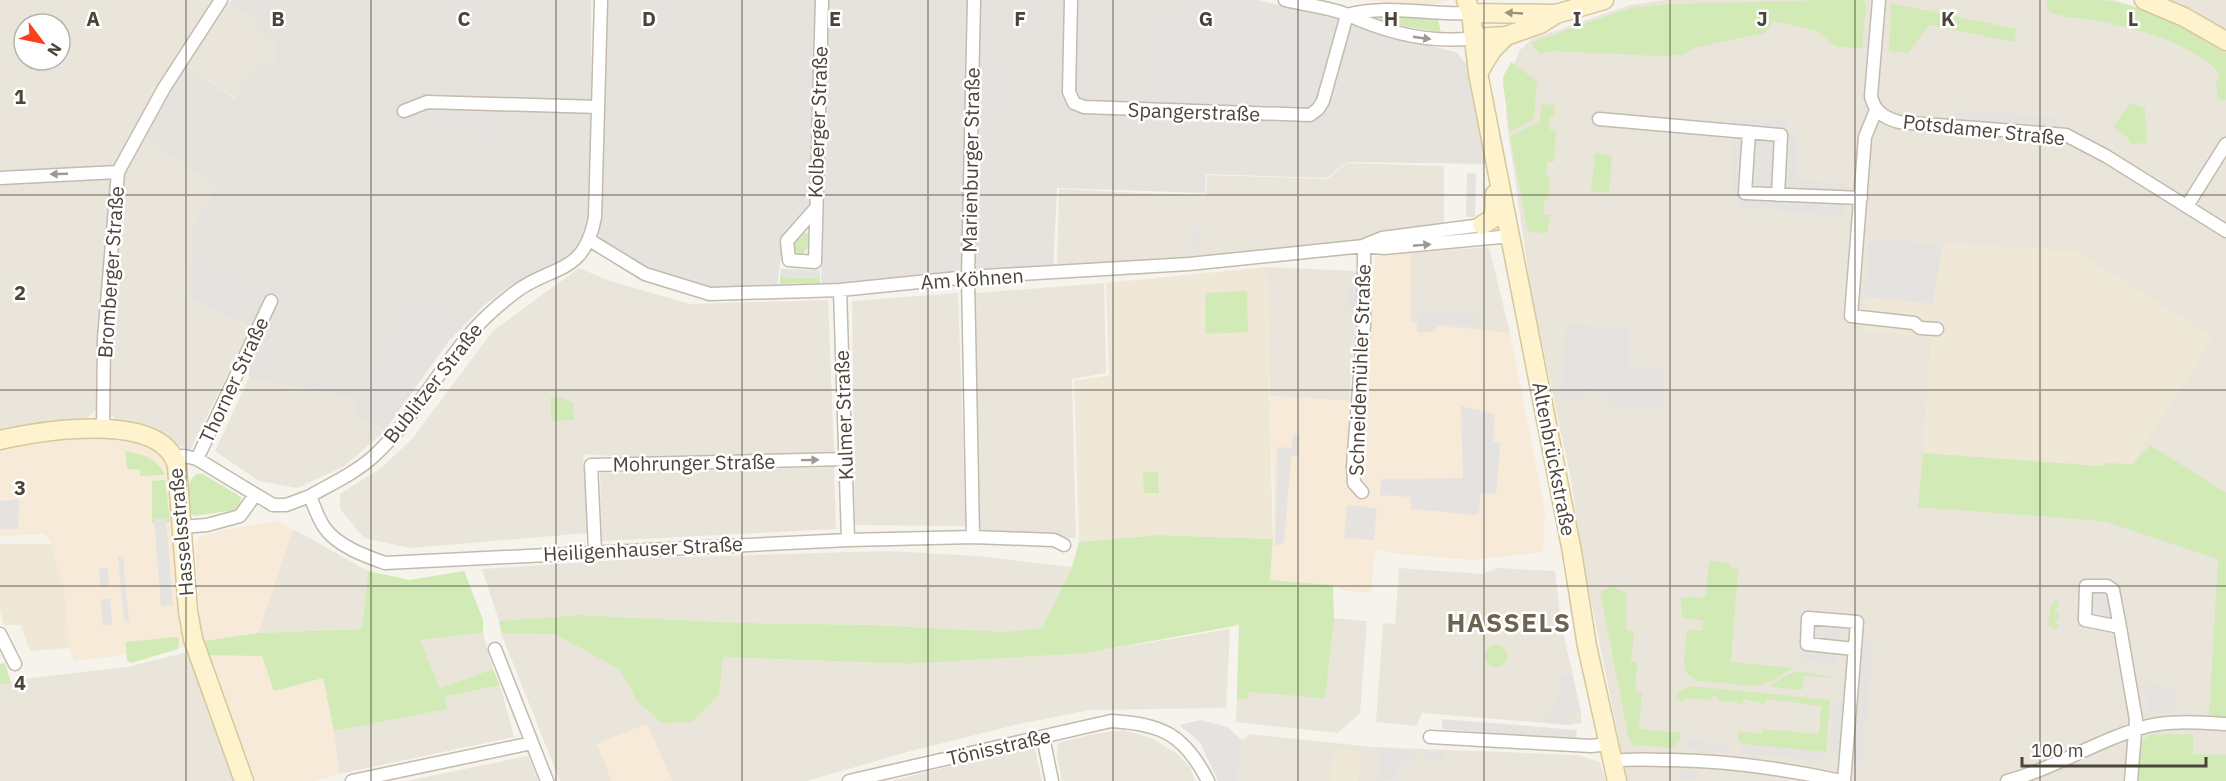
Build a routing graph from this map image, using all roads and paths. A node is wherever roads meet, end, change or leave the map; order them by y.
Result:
1 (221, 0) edge
2 (601, 0) edge
3 (822, 0) edge
4 (974, 0) edge
5 (1071, 0) edge
6 (1285, 0) edge
7 (1604, 0) edge
8 (1879, 0) edge
9 (2144, 0) edge
10 (1470, 4) edge
11 (1556, 14) junction
12 (1347, 15) junction
13 (1506, 36) junction
14 (1474, 38) junction
15 (2226, 41) edge
16 (1478, 73) junction
17 (598, 107) junction
18 (1876, 110) junction
19 (404, 111) dead end
20 (1599, 118) dead end
21 (1749, 132) junction
22 (2226, 144) edge
23 (118, 172) junction
24 (1499, 175) junction
25 (0, 178) edge
26 (1778, 195) junction
27 (1861, 198) junction
28 (2187, 207) junction
29 (816, 208) dead end
30 (1482, 225) joint
31 (2226, 231) edge
32 (1511, 236) junction
33 (591, 241) junction
34 (1364, 246) junction
35 (968, 277) junction
36 (840, 290) junction
37 (271, 301) dead end
38 (1937, 329) dead end
39 (103, 429) junction
40 (0, 440) edge
41 (174, 457) junction
42 (197, 459) junction
43 (846, 459) junction
44 (1362, 492) dead end
45 (255, 495) junction
46 (310, 496) junction
47 (181, 527) junction
48 (973, 537) junction
49 (848, 540) junction
50 (1064, 545) dead end
51 (595, 550) junction
52 (2120, 627) dead end
53 (0, 634) edge
54 (495, 649) dead end
55 (1854, 649) junction
56 (15, 664) dead end
57 (2226, 724) edge
58 (2134, 731) junction
59 (1043, 737) junction
60 (1430, 737) dead end
61 (532, 743) junction
62 (1611, 752) junction
63 (244, 781) edge
64 (352, 781) edge
65 (547, 781) edge
66 (850, 781) edge
67 (1052, 781) edge
68 (1208, 781) edge
69 (1617, 781) edge
70 (1843, 781) edge
71 (2007, 781) edge
72 (2131, 781) edge

1 - 23 street, Bromberger Straße
2 - 17 street
3 - 29 street, Kolberger Straße
4 - 35 street, Marienburger Straße
5 - 12 street, Spangerstraße
6 - 12 street
7 - 11 street
8 - 18 street, Potsdamer Straße
9 - 15 street
11 -> 10 street
10 - 12 street
10 - 14 street, Altenbrückstraße
11 - 13 street
12 -> 14 street
13 - 14 street
13 - 16 street
14 - 16 street, Altenbrückstraße
16 - 24 street, Altenbrückstraße
17 - 19 street
17 - 33 street
18 - 27 street
18 - 28 street, Potsdamer Straße
20 - 21 street
21 - 26 street
21 - 26 street
22 - 28 street
23 -> 25 street
23 - 39 street, Bromberger Straße
24 - 30 street, Altenbrückstraße
24 - 32 street, Altenbrückstraße
26 - 27 street
27 - 38 street
28 - 31 street, Potsdamer Straße
30 - 34 street, Am Köhnen
34 -> 32 street, Am Köhnen
32 - 62 street, Altenbrückstraße
33 - 36 street, Am Köhnen
33 - 46 street, Bublitzer Straße
34 - 35 street, Am Köhnen
34 - 44 street, Schneidemühler Straße
35 - 36 street, Am Köhnen
35 - 48 street, Marienburger Straße
36 - 43 street, Kulmer Straße
37 - 42 street, Thorner Straße
39 - 40 street, Hasselsstraße
39 - 41 street, Hasselsstraße
41 - 42 street
41 - 47 street, Hasselsstraße
42 - 45 street
43 - 49 street, Kulmer Straße
51 -> 43 street, Mohrunger Straße
45 - 46 street
45 - 47 street
46 - 51 street, Heiligenhauser Straße
47 - 63 street, Hasselsstraße
48 - 49 street, Heiligenhauser Straße
48 - 50 street, Heiligenhauser Straße
49 - 51 street, Heiligenhauser Straße
52 - 58 street
53 - 56 street
54 - 61 street
55 - 55 street
55 - 70 street
57 - 58 street
58 - 71 street
58 - 72 street
59 - 66 street, Tönisstraße
59 - 67 street
59 - 68 street, Tönisstraße
60 - 62 street
61 - 64 street
61 - 65 street
62 - 69 street, Altenbrückstraße
62 - 70 street

